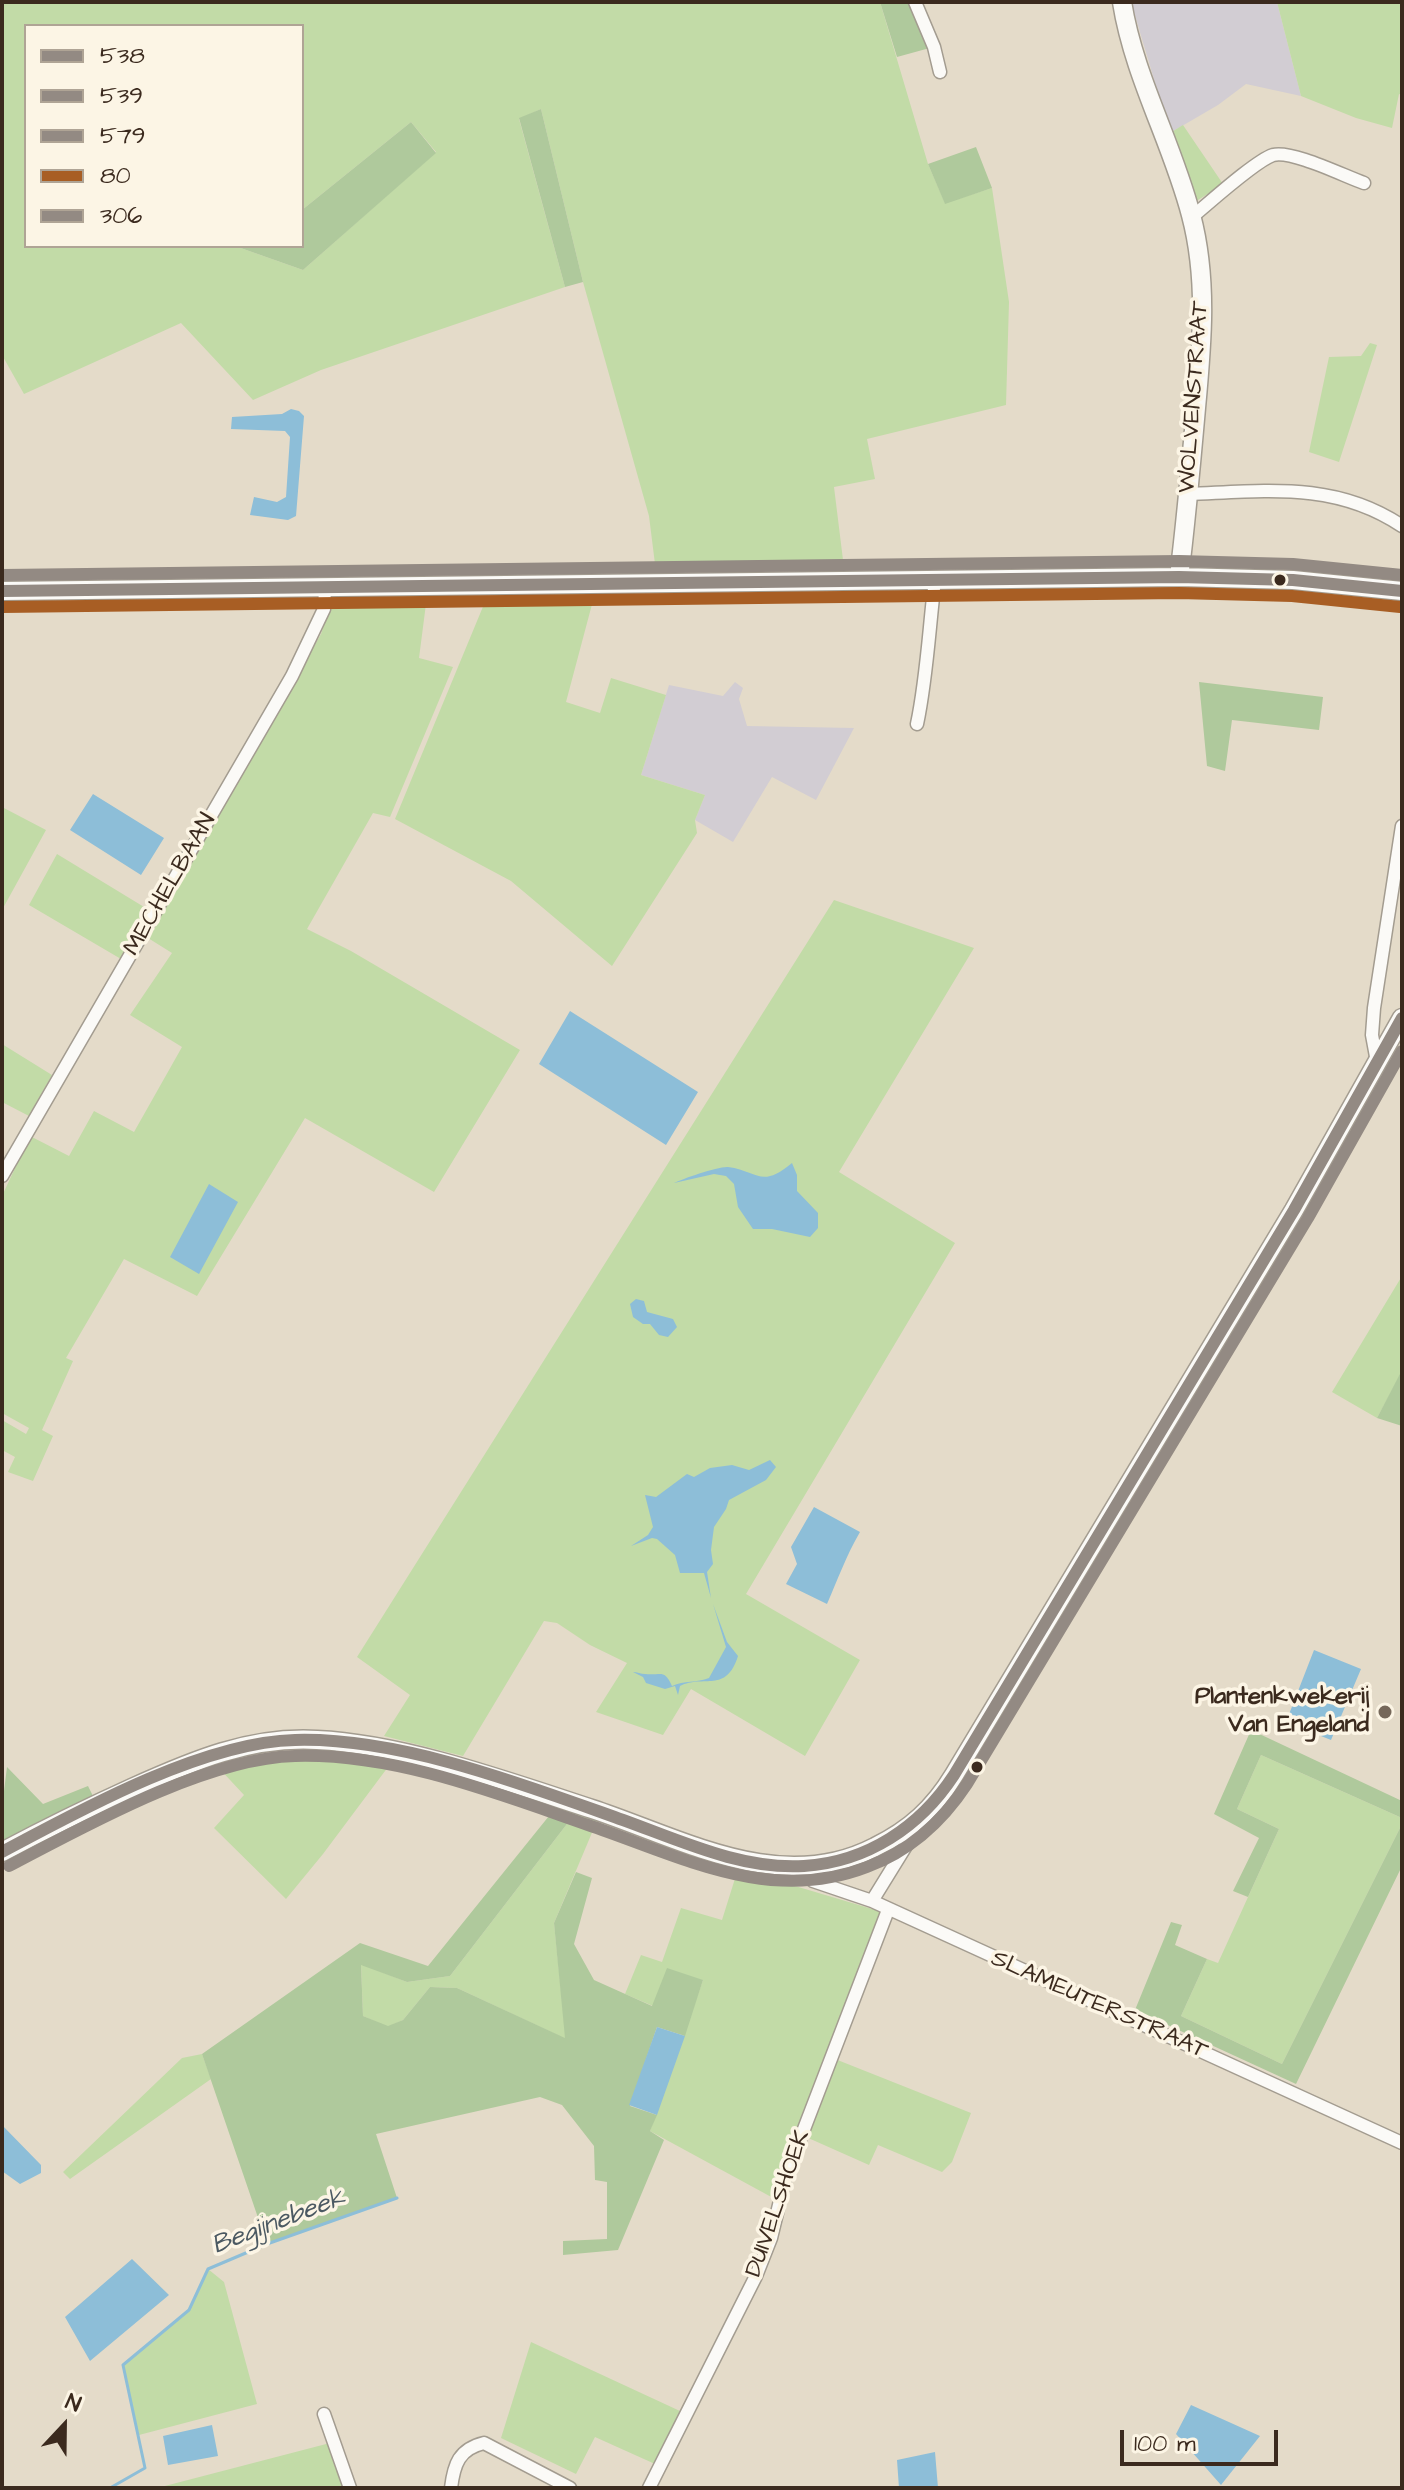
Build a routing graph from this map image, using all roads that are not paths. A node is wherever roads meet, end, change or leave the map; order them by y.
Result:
1 (915, 2) edge
2 (1122, 2) edge
3 (940, 72) dead end
4 (1364, 183) dead end
5 (1192, 217) junction
6 (1189, 494) junction
7 (1402, 526) edge
8 (1179, 577) junction
9 (935, 580) junction
10 (325, 589) junction
11 (2, 591) edge
12 (1402, 591) edge
13 (917, 724) dead end
14 (1402, 826) edge
15 (1402, 1018) edge
16 (1377, 1062) junction
17 (2, 1176) edge
18 (914, 1824) junction
19 (2, 1852) edge
20 (798, 1867) junction
21 (872, 1901) junction
22 (888, 1910) junction
23 (1402, 2143) edge
24 (324, 2414) dead end
25 (350, 2488) edge
26 (451, 2488) edge
27 (570, 2488) edge
28 (649, 2488) edge

1 - 3 street
2 - 5 street, WOLVENSTRAAT
4 - 5 street
5 - 6 street, WOLVENSTRAAT
6 - 7 street
6 - 8 street, WOLVENSTRAAT
8 - 9 street
8 - 12 street
9 - 10 street
9 - 13 street
10 - 11 street
10 - 17 street, MECHELBAAN
14 - 16 street
15 - 16 street
16 - 18 street
18 - 20 street
18 - 21 street
19 - 20 street
20 - 21 street, SLAMEUTERSTRAAT
21 - 22 street, SLAMEUTERSTRAAT
22 - 23 street, SLAMEUTERSTRAAT
22 - 28 street, DUIVELSHOEK
24 - 25 street
26 - 27 street

